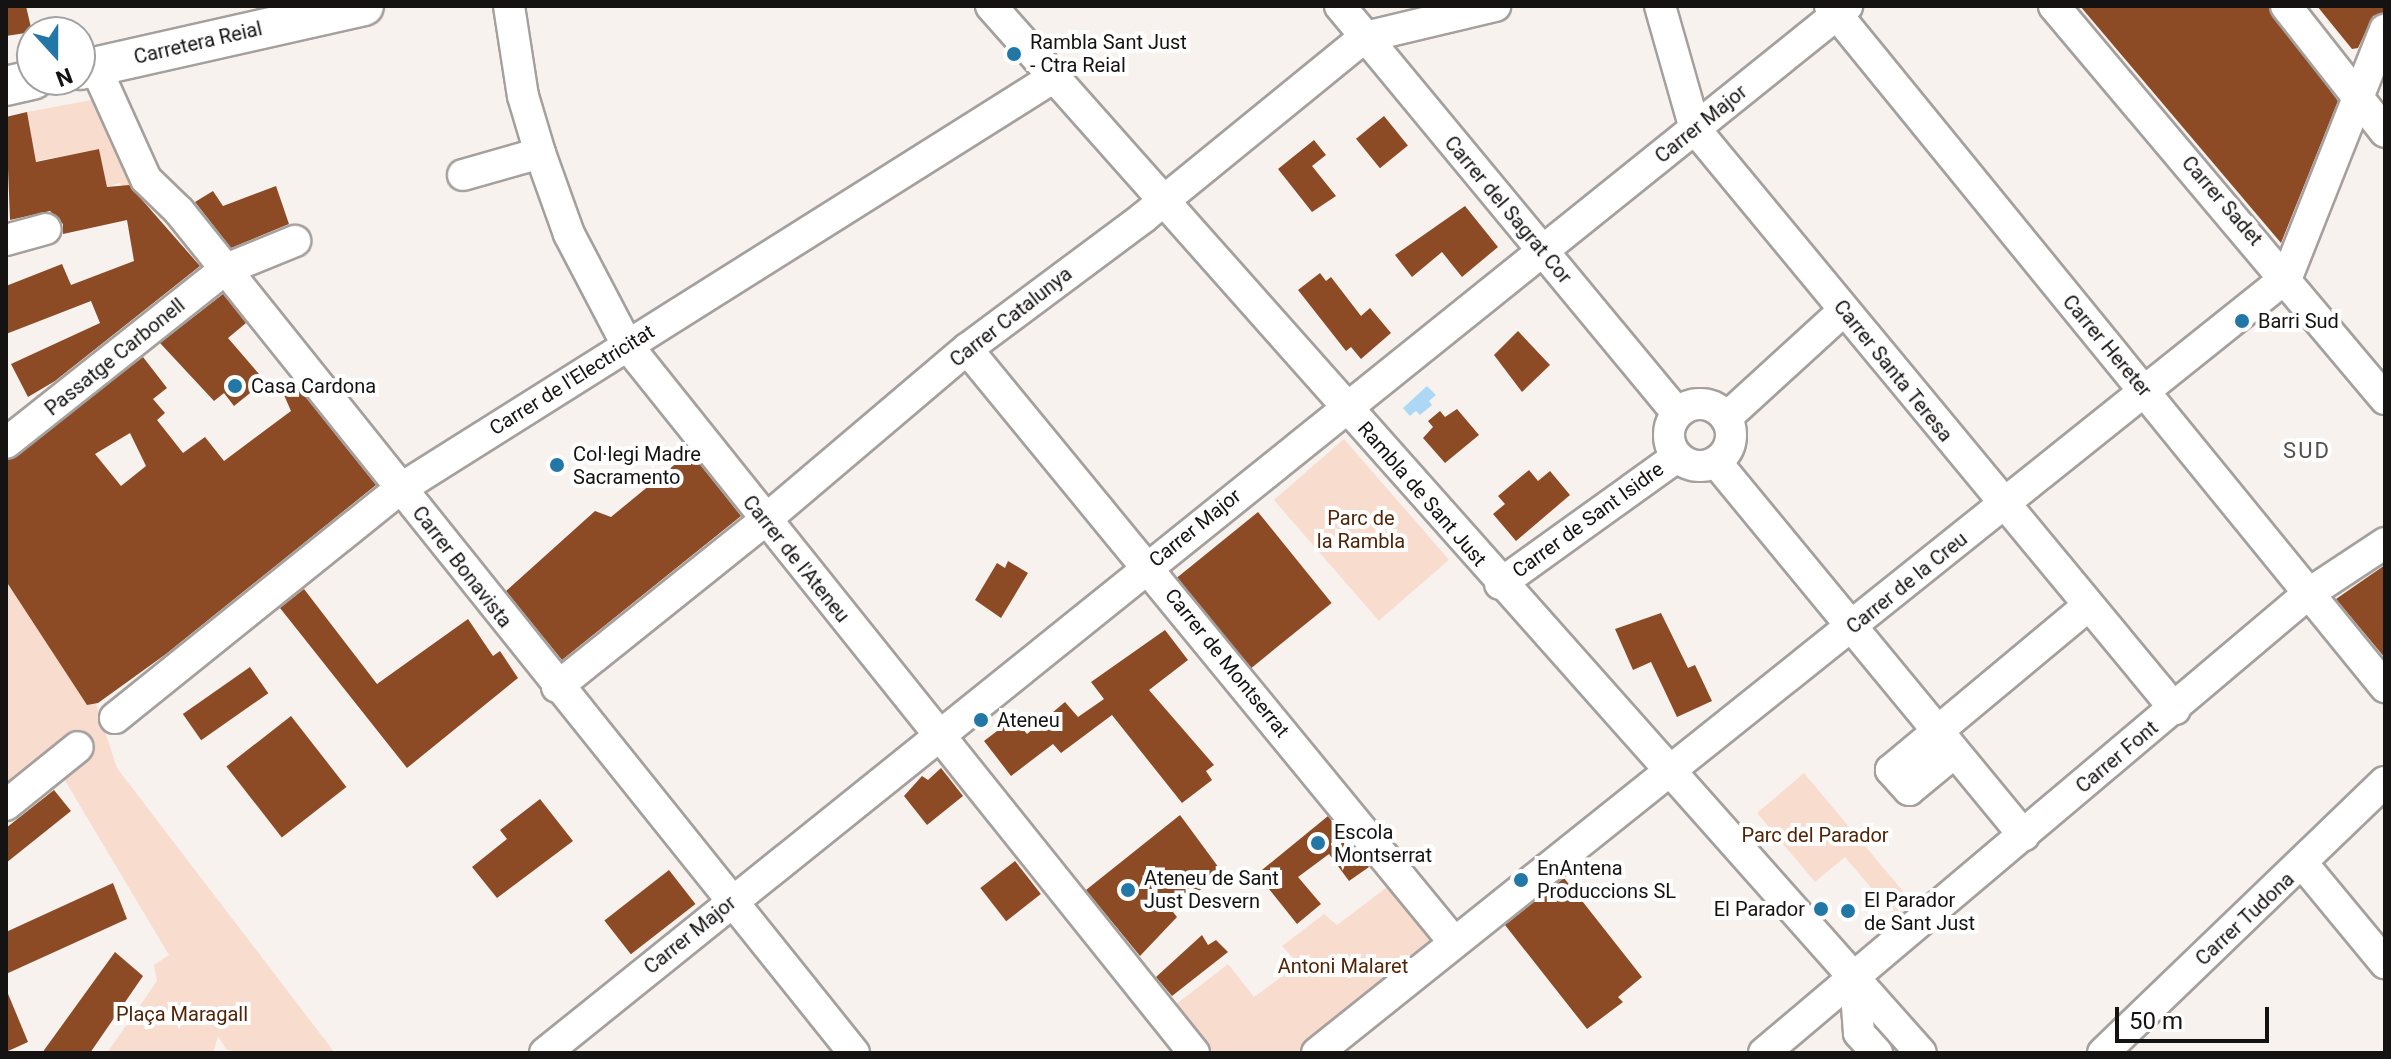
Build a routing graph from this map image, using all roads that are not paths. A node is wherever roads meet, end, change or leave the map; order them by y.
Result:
1 (509, 6) edge
2 (991, 6) edge
3 (1340, 6) edge
4 (1495, 6) edge
5 (1660, 6) edge
6 (2054, 6) edge
7 (2286, 6) edge
8 (342, 8) edge
9 (1837, 9) edge
10 (2385, 30) edge
11 (1365, 37) junction
12 (96, 66) edge
13 (1054, 77) junction
14 (96, 83) edge
15 (2358, 100) junction
16 (1695, 129) junction
17 (2385, 132) edge
18 (540, 153) junction
19 (463, 175) dead end
20 (1163, 201) junction
21 (46, 229) dead end
22 (6, 240) edge
23 (295, 241) dead end
24 (1542, 254) junction
25 (224, 270) junction
26 (2287, 277) junction
27 (1843, 311) junction
28 (627, 345) junction
29 (967, 349) junction
30 (2145, 392) junction
31 (2385, 399) edge
32 (1346, 408) junction
33 (1677, 413) junction
34 (1726, 418) junction
35 (6, 443) edge
36 (1677, 457) junction
37 (1716, 462) junction
38 (400, 489) junction
39 (2003, 505) junction
40 (764, 521) junction
41 (2385, 543) edge
42 (1148, 566) junction
43 (1500, 584) junction
44 (2308, 594) junction
45 (2088, 606) junction
46 (1849, 629) junction
47 (557, 687) junction
48 (2385, 687) edge
49 (2175, 709) junction
50 (115, 718) dead end
51 (938, 736) junction
52 (1945, 743) junction
53 (78, 747) dead end
54 (1668, 773) junction
55 (2385, 782) edge
56 (6, 805) edge
57 (2024, 836) junction
58 (2303, 864) junction
59 (731, 902) junction
60 (1454, 942) junction
61 (2385, 963) edge
62 (1855, 980) junction
63 (545, 1053) edge
64 (854, 1053) edge
65 (1194, 1053) edge
66 (1317, 1053) edge
67 (1764, 1053) edge
68 (1877, 1053) edge
69 (1921, 1053) edge
70 (2103, 1053) edge

1 - 18 street, Carrer de l'Ateneu
2 - 13 street, Rambla de Sant Just
3 - 11 street, Carrer del Sagrat Cor
4 - 11 street, Carrer Catalunya
5 - 16 street, Carrer Santa Teresa
6 - 26 street, Carrer Sadet
7 - 15 street
8 - 12 main road, Carretera Reial
9 - 16 street, Carrer Major
9 - 30 street, Carrer Hereter
10 - 15 street, Carrer de la Creu
11 - 20 street, Carrer Catalunya
11 - 24 street, Carrer del Sagrat Cor
13 - 20 street, Rambla de Sant Just
13 - 28 street, Carrer de l'Electricitat
14 - 25 street, Carrer Bonavista
15 - 17 street
15 - 26 street, Carrer de la Creu
16 - 24 street, Carrer Major
16 - 27 street, Carrer Santa Teresa
18 - 19 street
18 - 28 street, Carrer de l'Ateneu
20 - 29 street, Carrer Catalunya
20 - 32 street, Rambla de Sant Just
21 - 22 street
23 - 25 street, Passatge Carbonell
24 - 32 street, Carrer Major
24 - 33 street, Carrer del Sagrat Cor
25 - 35 street, Passatge Carbonell
25 - 38 street, Carrer Bonavista
26 - 30 street, Carrer de la Creu
26 - 31 street, Carrer Sadet
27 - 34 street
27 - 39 street, Carrer Santa Teresa
28 - 38 street, Carrer de l'Electricitat
28 - 40 street, Carrer de l'Ateneu
29 - 40 street, Carrer Catalunya
29 - 42 street, Carrer de Montserrat
30 - 39 street, Carrer de la Creu
30 - 44 street, Carrer Hereter
32 - 42 street, Carrer Major
32 - 43 street, Rambla de Sant Just
33 - 34 street
33 - 36 street
34 - 37 street
36 - 37 street
36 - 43 street, Carrer de Sant Isidre
37 - 46 street
38 - 47 street, Carrer Bonavista
38 - 50 street, Carrer de l'Electricitat
39 - 45 street, Carrer Santa Teresa
39 - 46 street, Carrer de la Creu
40 - 47 street, Carrer Catalunya
40 - 51 street, Carrer de l'Ateneu
41 - 44 street, Carrer Font
42 - 51 street, Carrer Major
42 - 60 street, Carrer de Montserrat
43 - 54 street, Rambla de Sant Just
44 - 48 street, Carrer Hereter
44 - 49 street, Carrer Font
45 - 49 street, Carrer Santa Teresa
45 - 52 street
46 - 52 street
46 - 54 street, Carrer de la Creu
47 - 59 street, Carrer Bonavista
49 - 57 street, Carrer Font
51 - 59 street, Carrer Major
51 - 65 street, Carrer de l'Ateneu
52 - 57 street
53 - 56 street
54 - 60 street, Carrer de la Creu
54 - 62 street, Rambla de Sant Just
55 - 58 street, Carrer Tudona
57 - 62 street, Carrer Font
58 - 61 street
58 - 70 street, Carrer Tudona
59 - 63 street, Carrer Major
59 - 64 street, Carrer Bonavista
60 - 66 street, Carrer de la Creu
62 - 67 street, Carrer Font
62 - 68 street
62 - 69 street, Rambla de Sant Just

